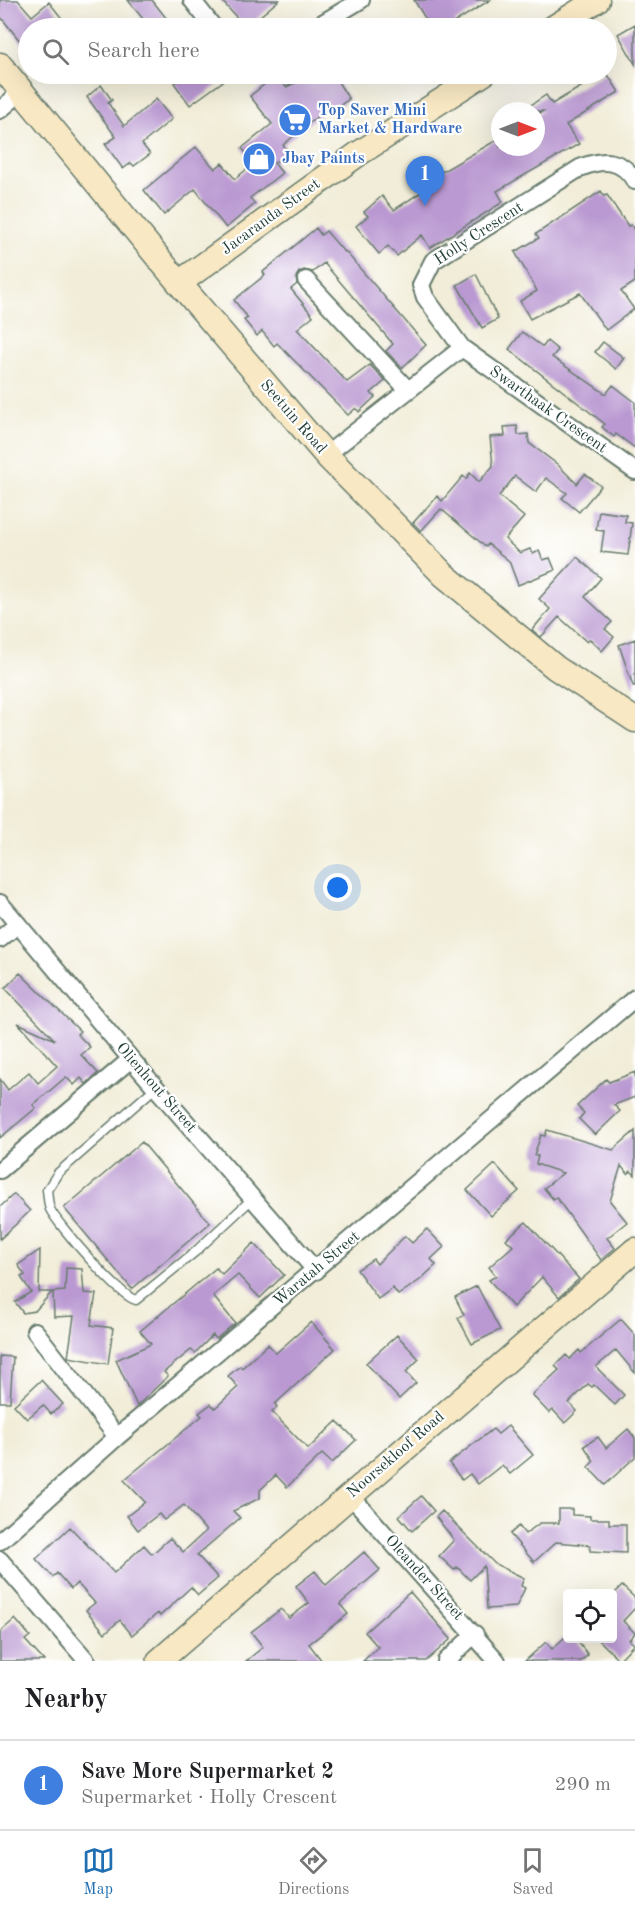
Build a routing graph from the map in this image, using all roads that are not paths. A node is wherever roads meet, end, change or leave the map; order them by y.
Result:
1 (192, 0) edge
2 (361, 0) edge
3 (597, 0) edge
4 (206, 18) edge
5 (331, 18) edge
6 (569, 18) edge
7 (0, 66) edge
8 (467, 84) edge
9 (20, 93) junction
10 (0, 110) edge
11 (635, 181) edge
12 (306, 279) dead end
13 (179, 283) junction
14 (462, 348) junction
15 (408, 390) junction
16 (326, 455) junction
17 (635, 471) edge
18 (635, 720) edge
19 (0, 903) edge
20 (18, 924) junction
21 (0, 939) edge
22 (635, 998) edge
23 (131, 1059) junction
24 (156, 1087) junction
25 (0, 1170) edge
26 (252, 1199) junction
27 (635, 1250) edge
28 (316, 1271) junction
29 (35, 1331) dead end
30 (117, 1437) junction
31 (350, 1495) junction
32 (0, 1541) edge
33 (0, 1560) edge
34 (475, 1634) junction
35 (87, 1661) edge
36 (159, 1661) edge
37 (446, 1661) edge
38 (498, 1661) edge

1 - 4 street
2 - 5 street
3 - 6 street
7 - 9 street, Seetuin Road
8 - 13 street, Jacaranda Street
9 - 10 street
9 - 13 street, Seetuin Road
11 - 14 street, Holly Crescent
12 - 15 street
13 - 16 street, Seetuin Road
14 - 15 street
14 - 17 street, Swarthaak Crescent
15 - 16 street
16 - 18 street, Seetuin Road
19 - 20 street, Olienhout Street
20 - 21 street
20 - 23 street, Olienhout Street
22 - 28 street, Waratah Street
23 - 24 street, Olienhout Street
23 - 25 street
24 - 26 street, Olienhout Street
24 - 26 lane
26 - 28 street, Olienhout Street
27 - 31 street, Noorsekloof Road
28 - 30 street, Waratah Street
29 - 30 street
30 - 32 street, Waratah Street
31 - 34 street, Oleander Street
31 - 36 street, Noorsekloof Road
33 - 35 street
34 - 37 street
34 - 38 street, Oleander Street

